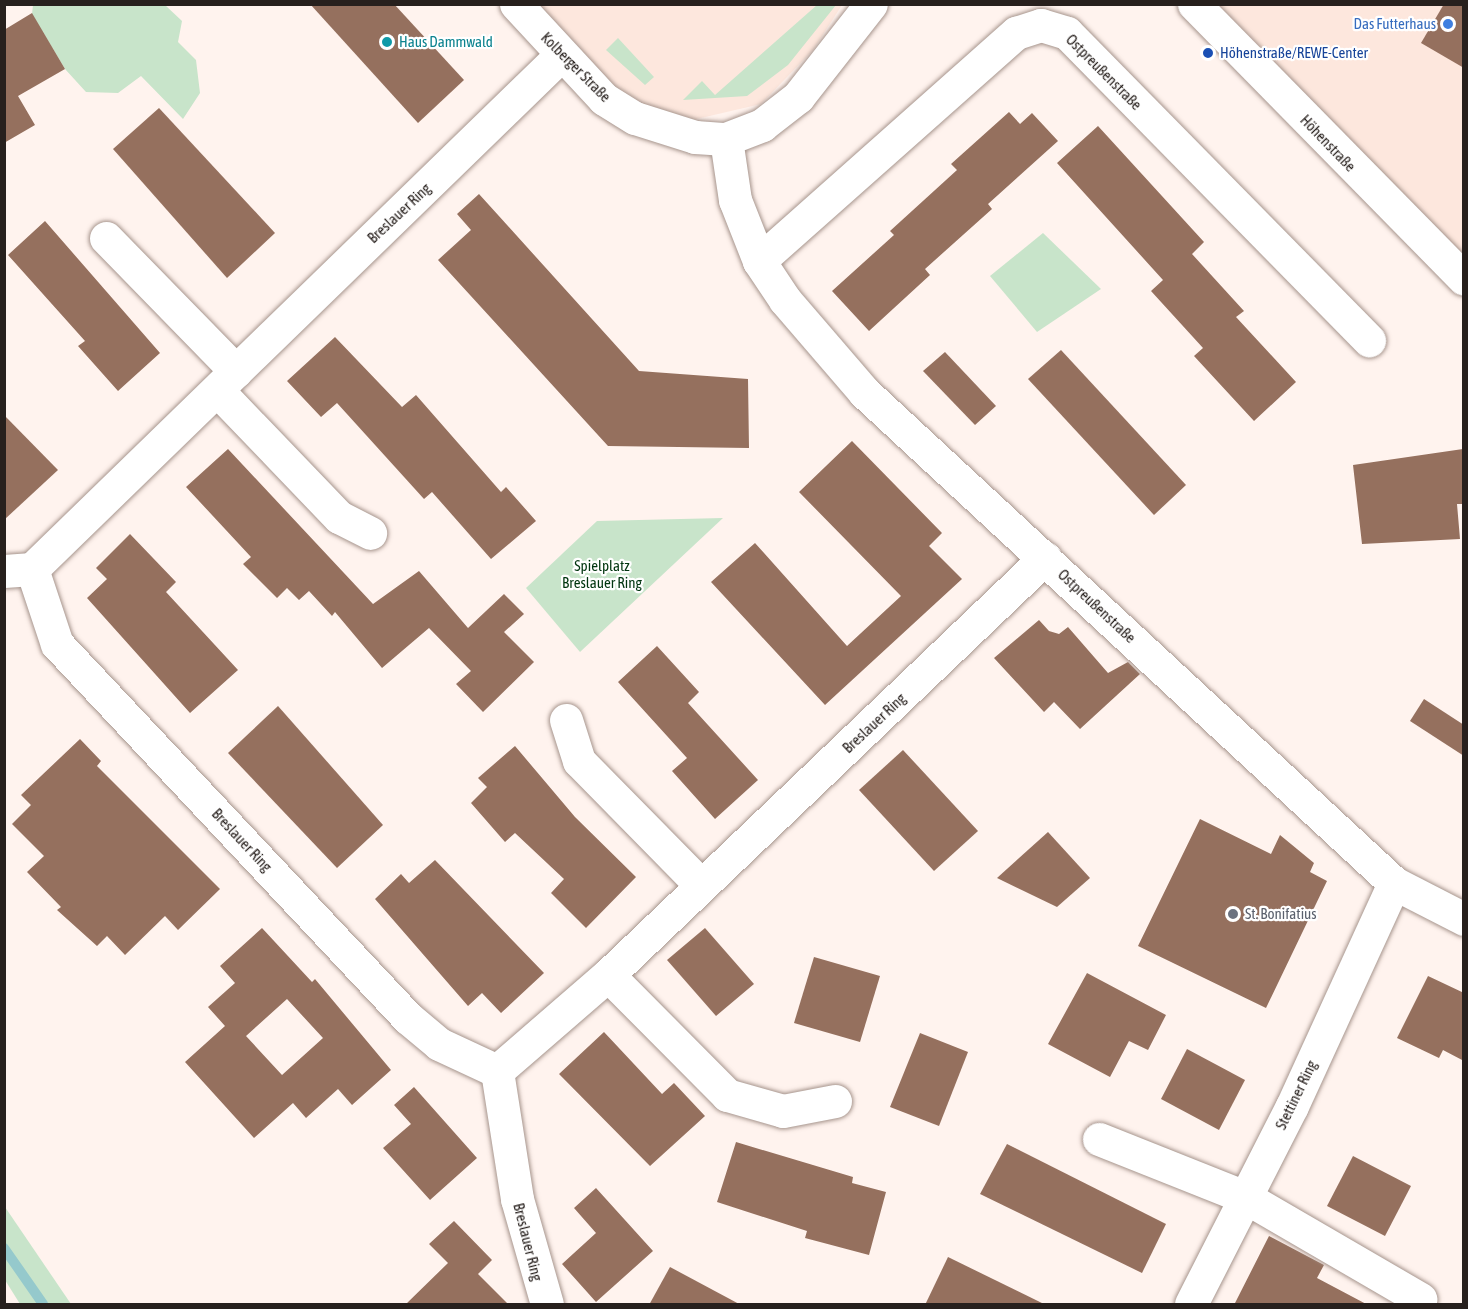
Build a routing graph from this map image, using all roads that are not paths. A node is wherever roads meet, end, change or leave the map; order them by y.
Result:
1 (516, 4) edge
2 (872, 4) edge
3 (1194, 4) edge
4 (561, 55) junction
5 (726, 139) junction
6 (106, 238) dead end
7 (759, 261) junction
8 (1464, 279) edge
9 (1369, 340) dead end
10 (227, 381) junction
11 (370, 533) dead end
12 (1045, 558) junction
13 (18, 570) edge
14 (566, 720) dead end
15 (1394, 882) junction
16 (700, 884) junction
17 (1464, 919) edge
18 (608, 975) junction
19 (497, 1071) junction
20 (835, 1101) dead end
21 (1099, 1139) dead end
22 (1245, 1197) junction
23 (1420, 1299) dead end
24 (547, 1305) edge
25 (1191, 1305) edge

1 - 4 street, Kolberger Straße
2 - 5 street, Kolberger Straße
3 - 8 street, Höhenstraße
4 - 5 street, Kolberger Straße
4 - 10 street, Breslauer Ring
5 - 7 street, Ostpreußenstraße
6 - 10 street
7 - 9 street, Ostpreußenstraße
7 - 12 street, Ostpreußenstraße
10 - 11 street
10 - 13 street, Breslauer Ring
12 - 15 street, Ostpreußenstraße
12 - 16 street, Breslauer Ring
13 - 19 street, Breslauer Ring
14 - 16 street
15 - 17 street, Ostpreußenstraße
15 - 22 street, Stettiner Ring
16 - 18 street, Breslauer Ring
18 - 19 street, Breslauer Ring
18 - 20 street
19 - 24 street, Breslauer Ring
21 - 22 street
22 - 23 street
22 - 25 street, Stettiner Ring

